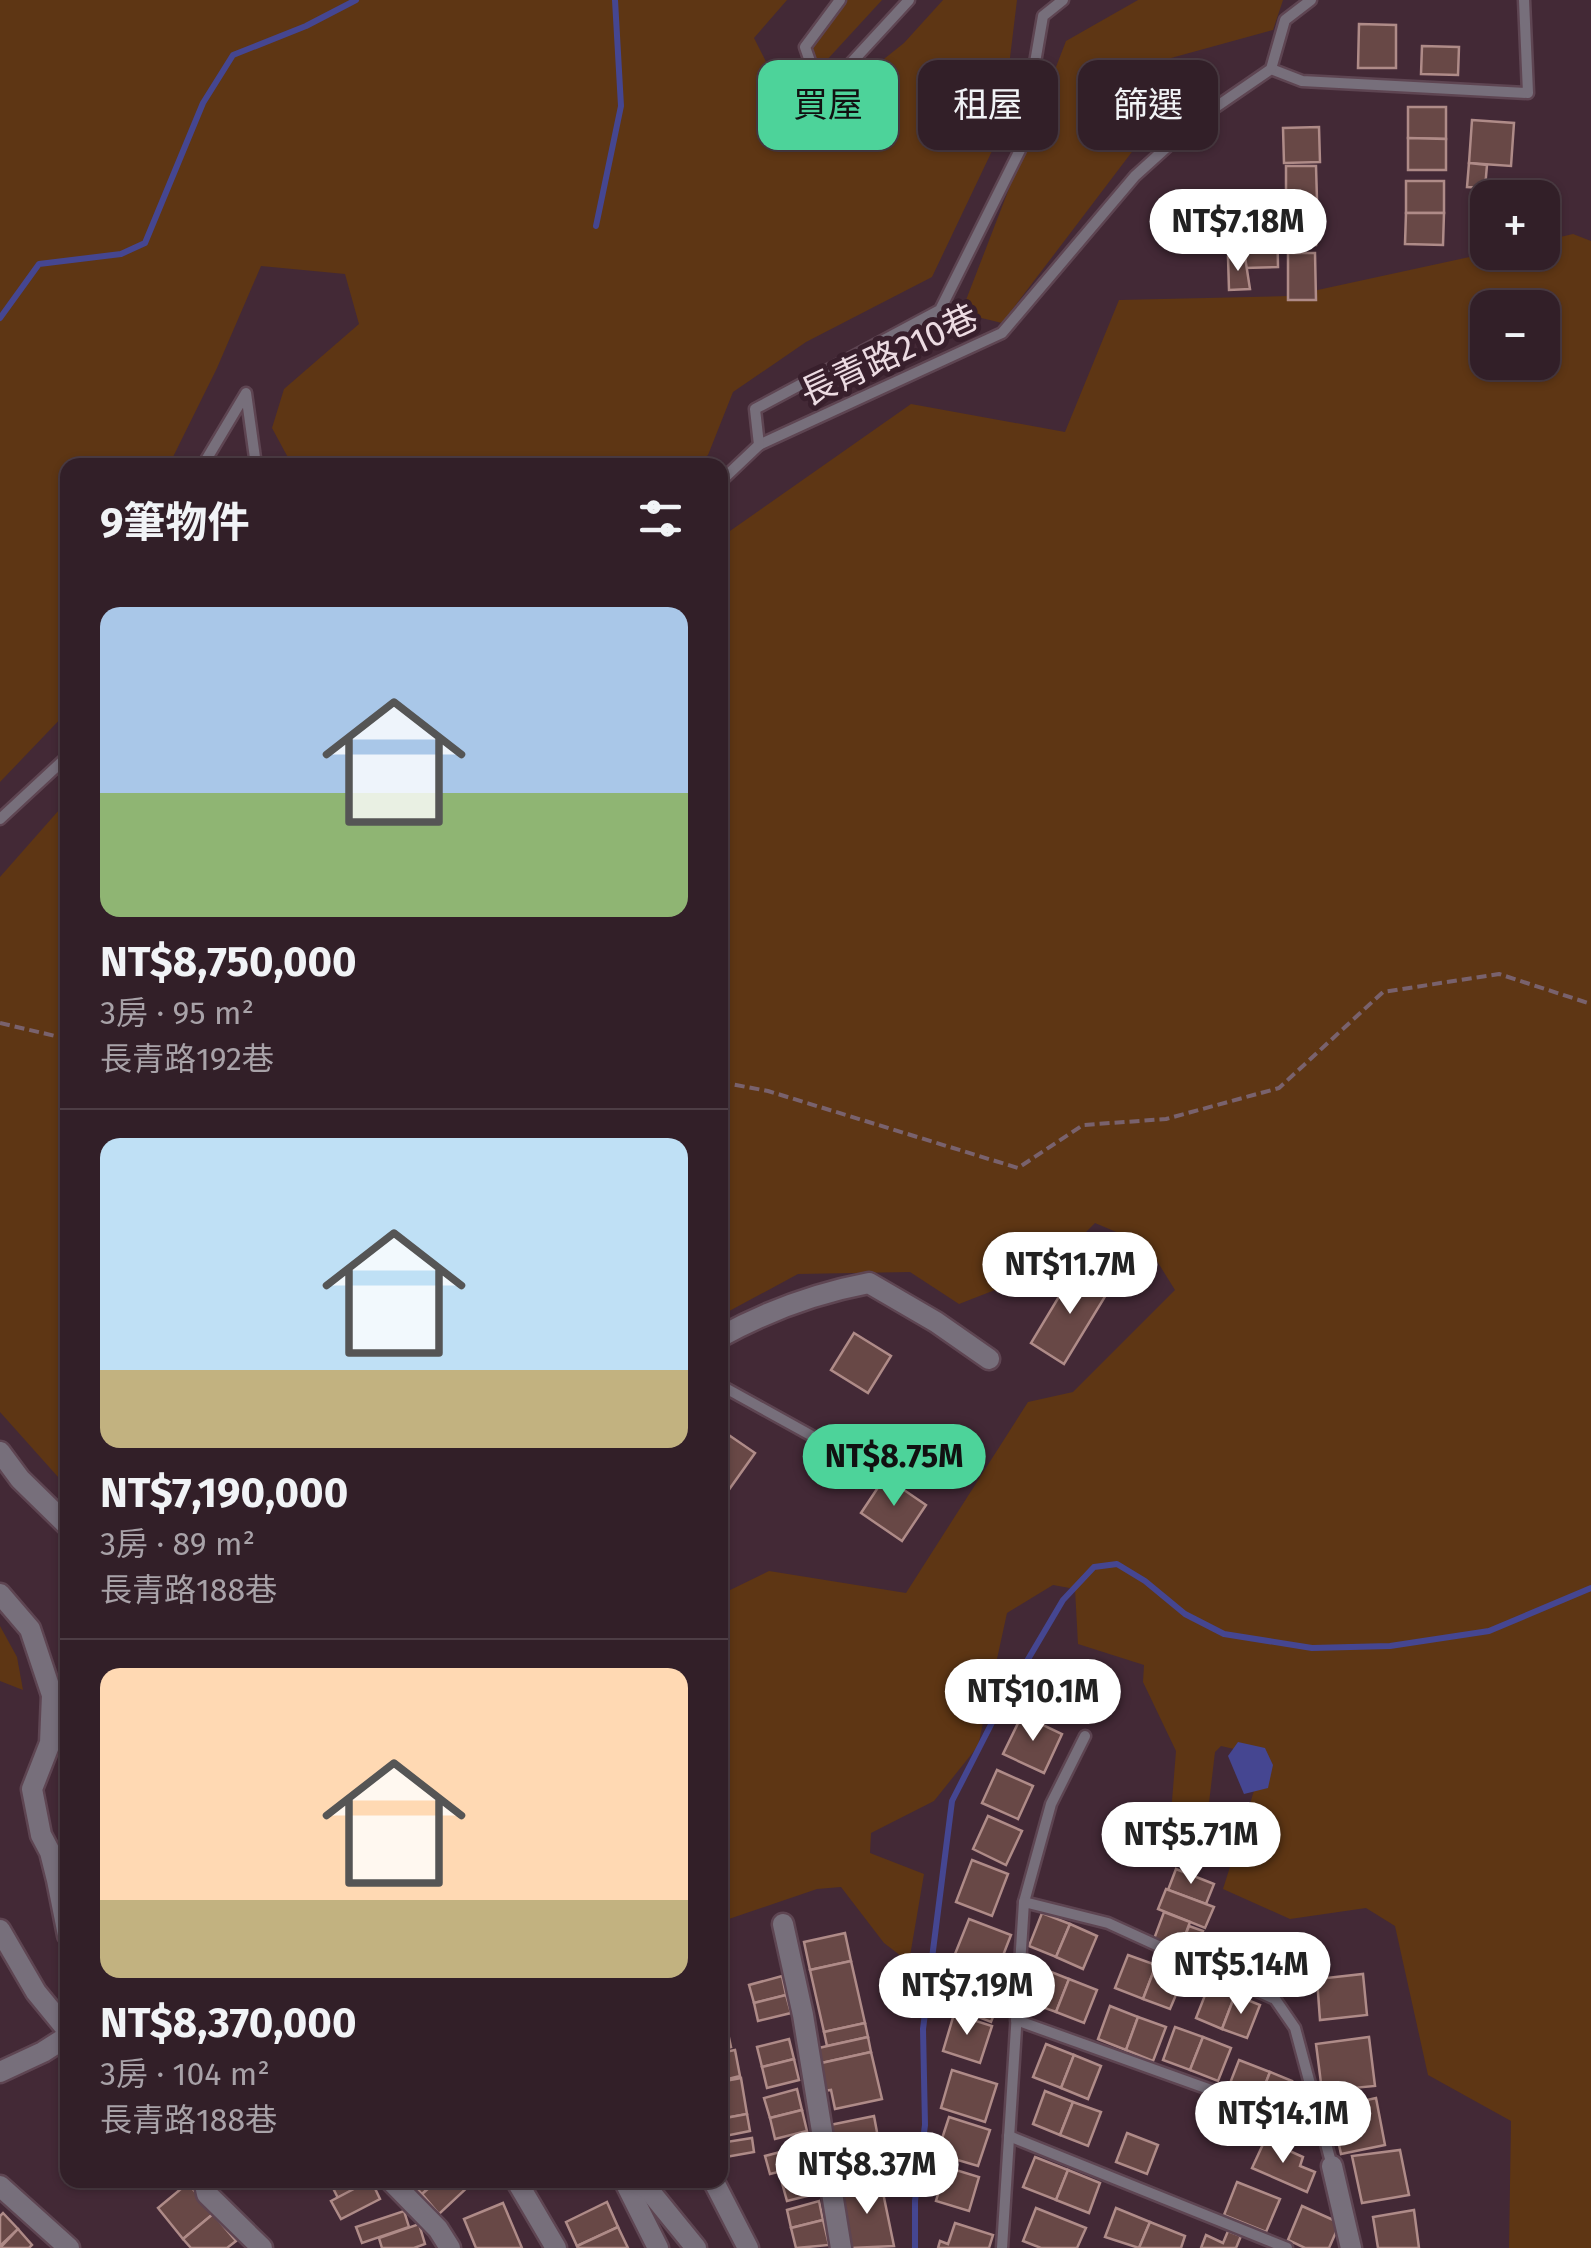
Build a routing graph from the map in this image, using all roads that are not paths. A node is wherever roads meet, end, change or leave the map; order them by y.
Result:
1 (840, 0) edge
2 (910, 0) edge
3 (1063, 0) edge
4 (1311, 0) edge
5 (1524, 0) edge
6 (1271, 69) junction
7 (759, 445) junction
8 (207, 458) edge
9 (255, 458) edge
10 (728, 474) edge
11 (60, 763) edge
12 (0, 819) edge
13 (728, 1333) edge
14 (989, 1359) dead end
15 (728, 1389) edge
16 (823, 1442) dead end
17 (0, 1452) edge
18 (60, 1518) edge
19 (0, 1594) edge
20 (52, 1695) junction
21 (60, 1708) edge
22 (1085, 1736) dead end
23 (60, 1895) edge
24 (1024, 1902) junction
25 (783, 1924) dead end
26 (0, 1930) edge
27 (1016, 2020) junction
28 (60, 2023) edge
29 (60, 2039) edge
30 (0, 2072) edge
31 (1320, 2129) junction
32 (1009, 2136) junction
33 (1332, 2166) joint
34 (0, 2186) edge
35 (206, 2188) edge
36 (398, 2188) edge
37 (521, 2188) edge
38 (630, 2188) edge
39 (646, 2188) edge
40 (717, 2188) edge
41 (69, 2248) edge
42 (262, 2248) edge
43 (450, 2248) edge
44 (556, 2248) edge
45 (658, 2248) edge
46 (696, 2248) edge
47 (748, 2248) edge
48 (841, 2248) edge
49 (1002, 2248) edge
50 (1287, 2248) edge
51 (1351, 2248) edge

1 - 2 lane
3 - 7 lane, 長青路210巷
4 - 6 lane
5 - 6 lane
6 - 7 lane, 長青路210巷
7 - 10 lane, 長青路210巷
8 - 9 lane
11 - 12 lane
13 - 14 street
15 - 16 lane
17 - 18 street
19 - 20 street
20 - 21 street
20 - 23 street
22 - 24 lane
24 - 27 lane
24 - 31 lane
25 - 48 street
26 - 28 street
27 - 31 lane
27 - 32 lane
29 - 30 street
31 - 33 lane
32 - 49 lane
32 - 50 lane
33 - 51 street
34 - 41 street
35 - 42 street
36 - 43 street
37 - 44 street
38 - 45 street
39 - 46 street
40 - 47 street

